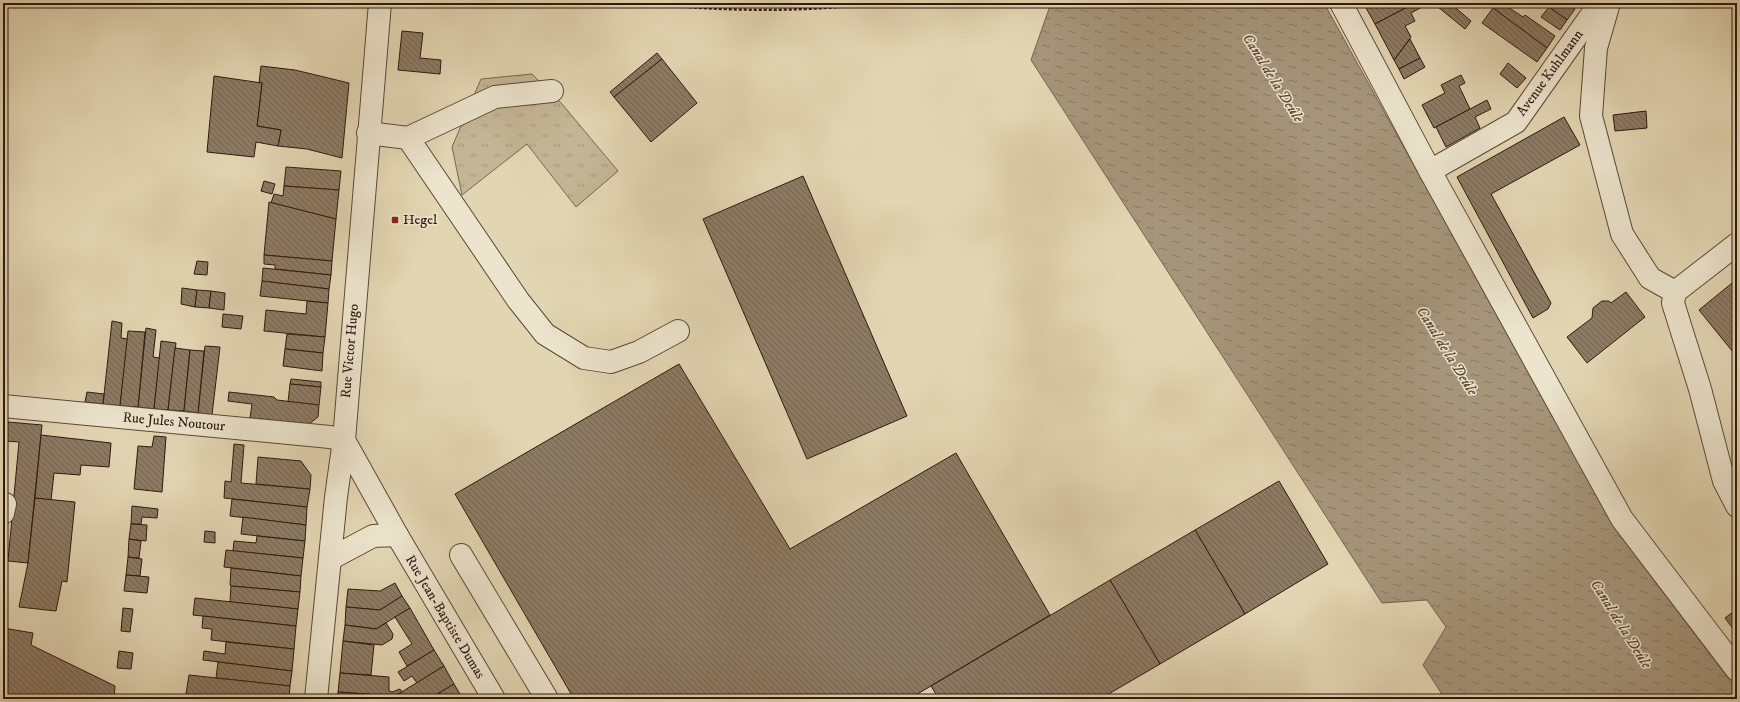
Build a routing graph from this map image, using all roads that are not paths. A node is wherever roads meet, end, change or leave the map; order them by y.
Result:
1 (380, 3) edge
2 (1341, 3) edge
3 (1600, 3) edge
4 (1609, 3) edge
5 (552, 91) dead end
6 (368, 133) junction
7 (408, 138) junction
8 (1430, 170) junction
9 (1737, 244) edge
10 (1675, 292) junction
11 (678, 331) dead end
12 (3, 406) edge
13 (344, 440) junction
14 (1737, 506) edge
15 (397, 535) junction
16 (461, 555) dead end
17 (330, 559) junction
18 (1737, 670) edge
19 (316, 699) edge
20 (494, 699) edge
21 (547, 699) edge

1 - 6 street, Rue Victor Hugo
2 - 8 street
3 - 8 street, Avenue Kuhlmann
4 - 10 street
5 - 7 street
6 - 7 street
6 - 13 street, Rue Victor Hugo
7 - 11 street
8 - 18 street
9 - 10 street
10 - 14 street
12 - 13 street, Rue Jules Noutour
13 - 15 street, Rue Jean-Baptiste Dumas
13 - 17 street, Rue Victor Hugo
15 - 17 street
15 - 20 street, Rue Jean-Baptiste Dumas
16 - 21 street
17 - 19 street, Rue Victor Hugo

